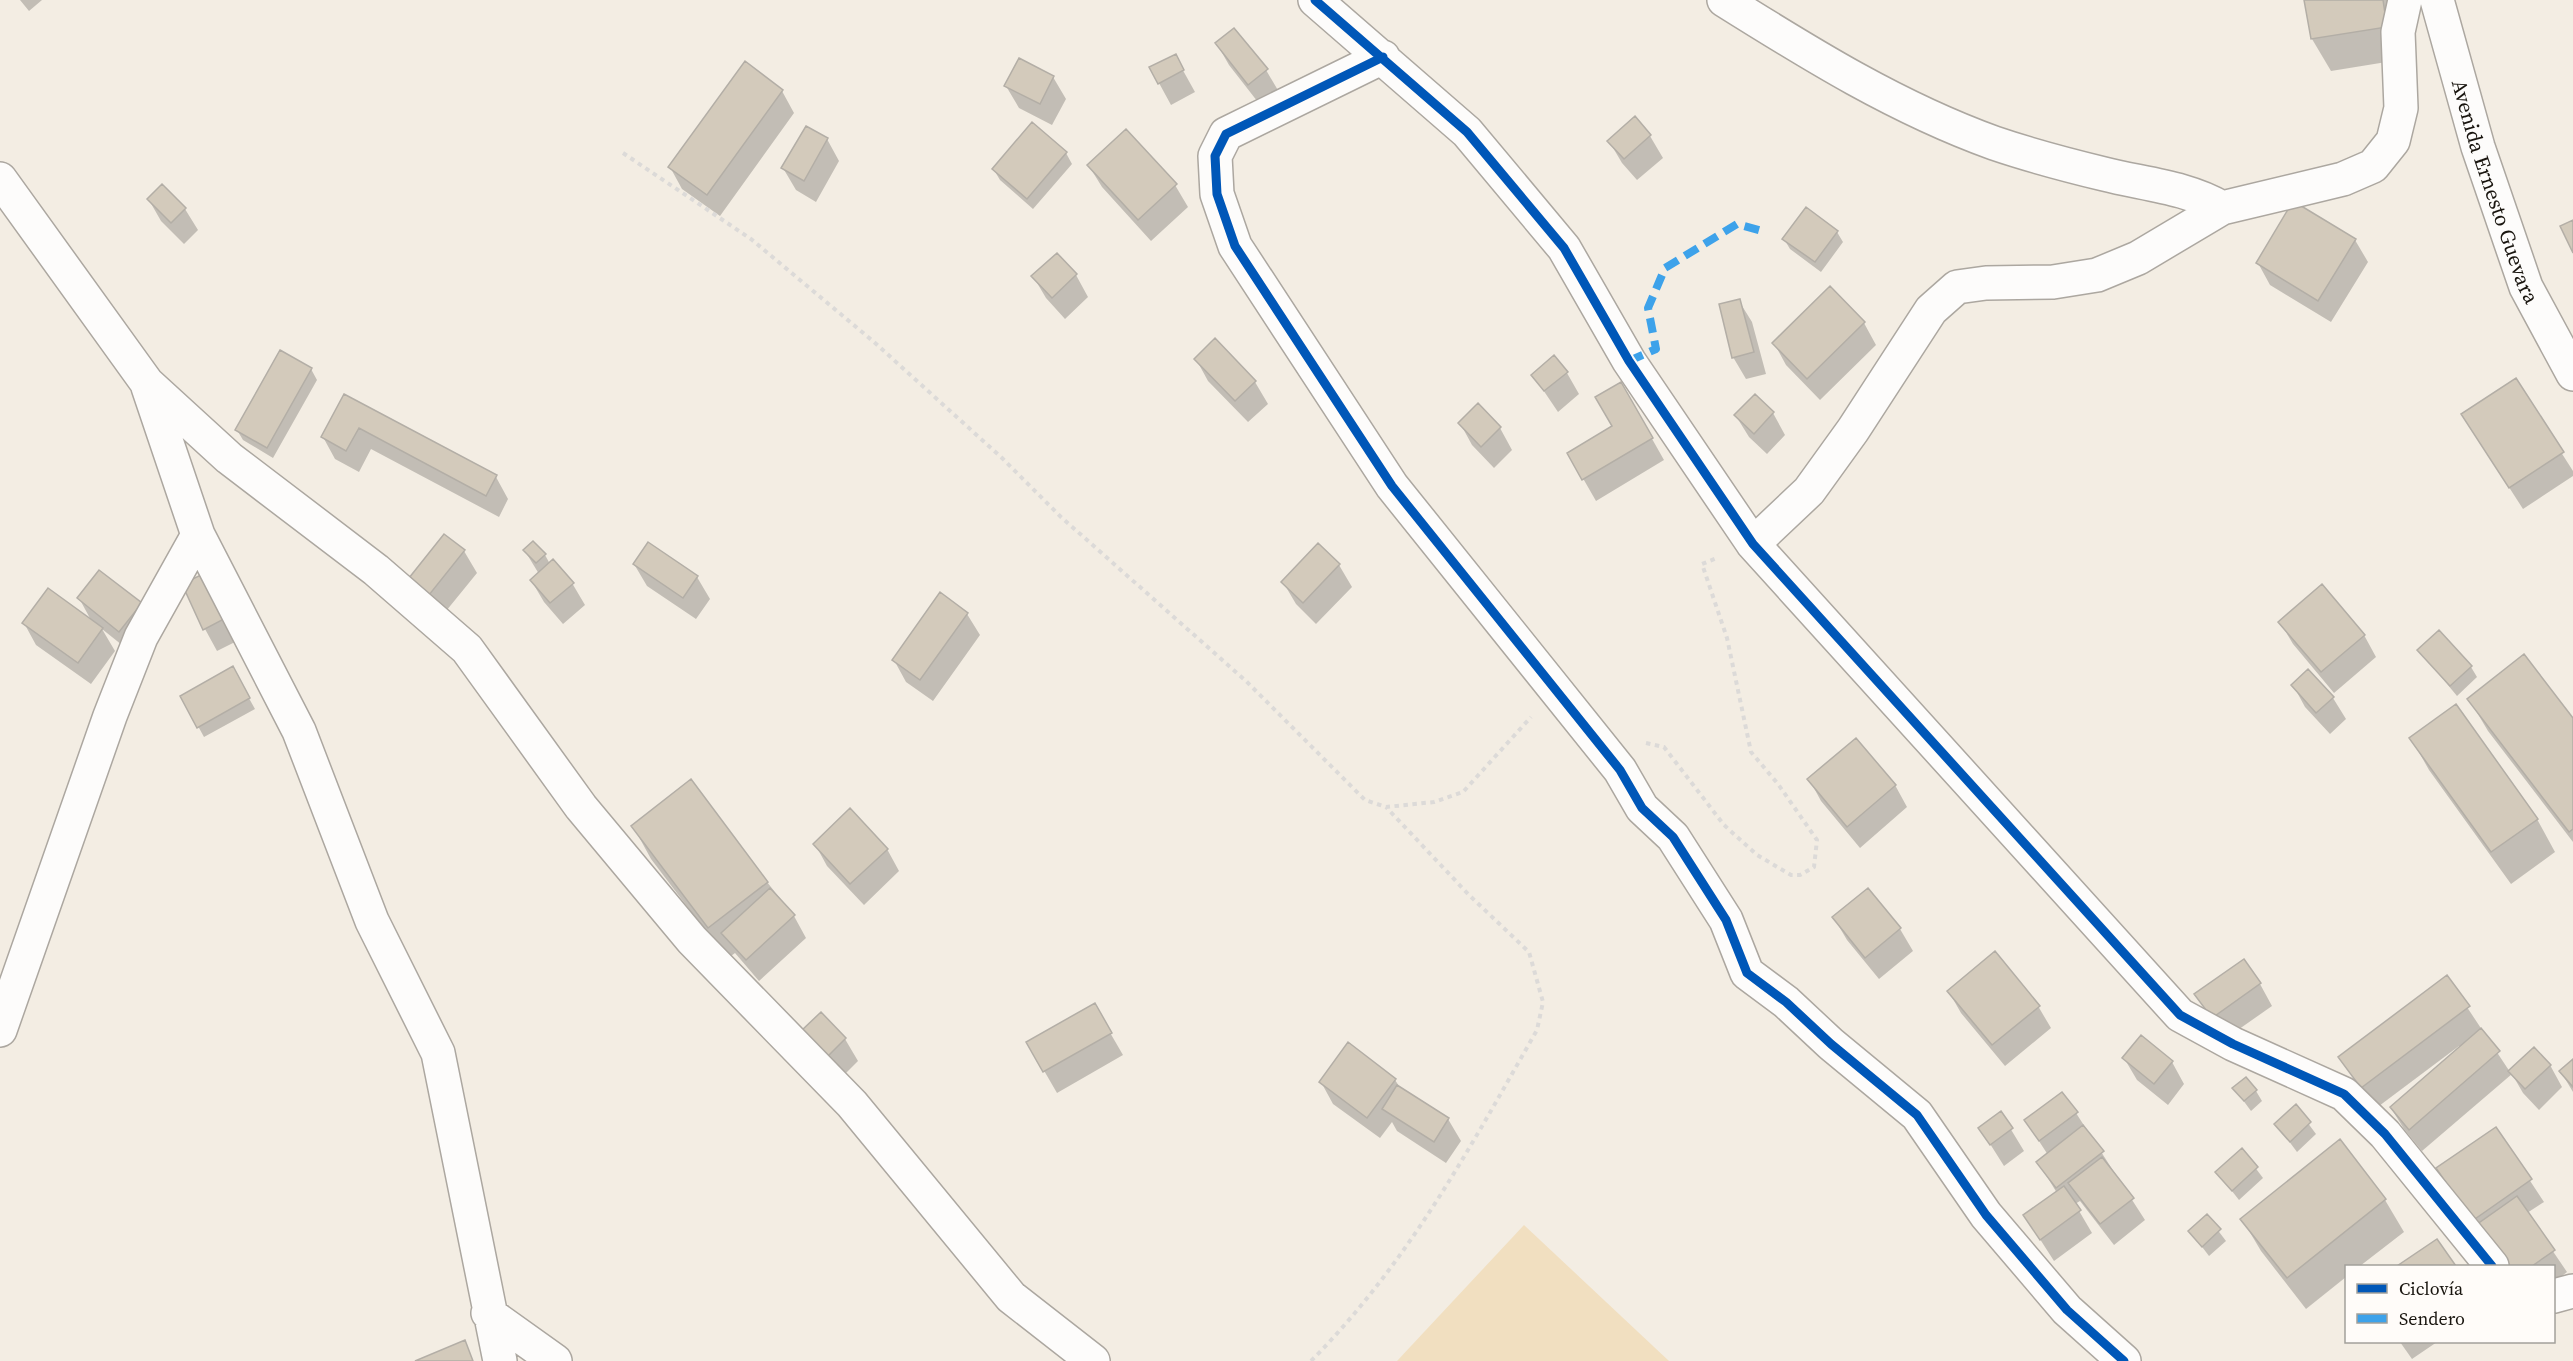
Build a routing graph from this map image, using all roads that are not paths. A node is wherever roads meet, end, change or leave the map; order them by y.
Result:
1 (1315, 0) edge
2 (1724, 0) edge
3 (2405, 0) edge
4 (2437, 0) edge
5 (1383, 57) junction
6 (0, 179) edge
7 (2222, 208) junction
8 (2573, 374) edge
9 (147, 383) junction
10 (198, 535) junction
11 (1753, 544) junction
12 (0, 1030) edge
13 (2491, 1265) edge
14 (2573, 1290) edge
15 (2555, 1295) edge
16 (488, 1313) junction
17 (500, 1361) edge
18 (555, 1361) edge
19 (1093, 1361) edge
20 (2124, 1361) edge

1 - 5 street
2 - 7 street
3 - 7 street
4 - 8 street, Avenida Ernesto Guevara
5 - 11 street
5 - 20 street
6 - 9 street
7 - 11 street
9 - 10 street
9 - 19 street
10 - 12 street
10 - 16 street
11 - 13 street
14 - 15 street
16 - 17 street
16 - 18 street

